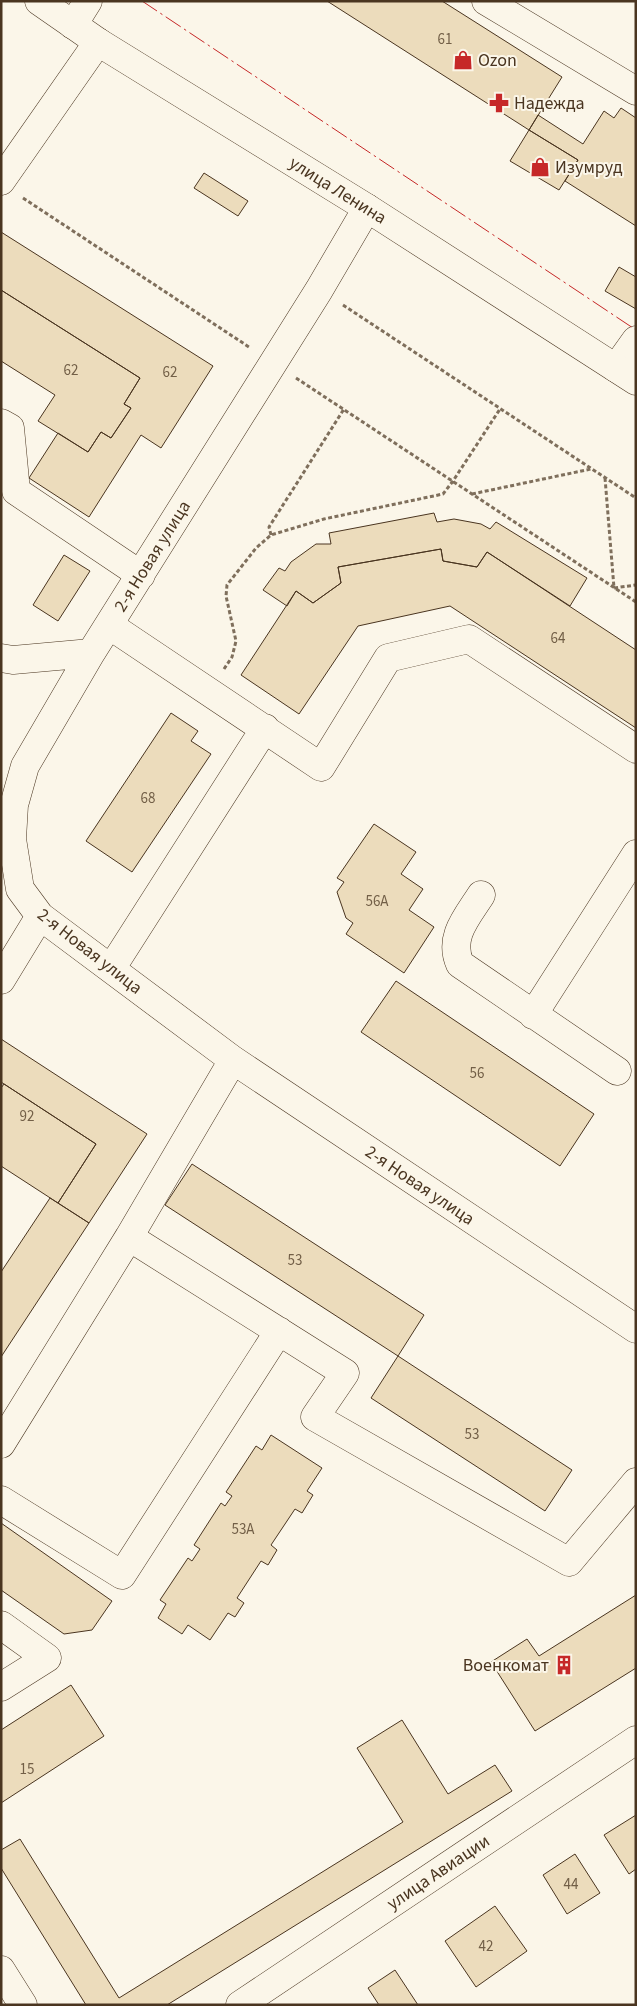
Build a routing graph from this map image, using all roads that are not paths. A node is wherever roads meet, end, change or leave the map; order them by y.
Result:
1 (39, 1) edge
2 (88, 1) edge
3 (486, 1) edge
4 (73, 25) junction
5 (98, 42) junction
6 (636, 91) edge
7 (8, 187) edge
8 (368, 208) junction
9 (636, 340) edge
10 (626, 374) edge
11 (1, 422) edge
12 (140, 575) junction
13 (109, 625) junction
14 (92, 653) junction
15 (1, 658) edge
16 (265, 728) junction
17 (636, 749) edge
18 (636, 854) edge
19 (481, 895) dead end
20 (40, 916) junction
21 (111, 970) junction
22 (1, 980) edge
23 (533, 1015) junction
24 (233, 1060) junction
25 (617, 1071) dead end
26 (129, 1237) junction
27 (636, 1329) edge
28 (279, 1331) junction
29 (1, 1444) edge
30 (636, 1482) edge
31 (1, 1500) edge
32 (1, 1625) edge
33 (1, 1687) edge
34 (636, 1740) edge
35 (1, 1970) edge
36 (23, 2005) edge
37 (240, 2005) edge

1 - 4 street, улица Ленина
2 - 4 street
3 - 6 street
4 - 5 street, улица Ленина
5 - 7 street
5 - 8 street, улица Ленина
8 - 10 street, улица Ленина
8 - 12 street, 2-я Новая улица
9 - 10 street
11 - 12 street
12 - 13 street, 2-я Новая улица
13 - 14 street, 2-я Новая улица
13 - 16 street
14 - 15 street
14 - 20 street, 2-я Новая улица
16 - 17 street
16 - 21 street
18 - 23 street
19 - 23 street
20 - 21 street, 2-я Новая улица
20 - 22 street
21 - 24 street, 2-я Новая улица
23 - 25 street
24 - 26 street
24 - 27 street, 2-я Новая улица
26 - 28 street
26 - 29 street
28 - 30 street
28 - 31 street
32 - 33 street
34 - 37 street, улица Авиации
35 - 36 street

